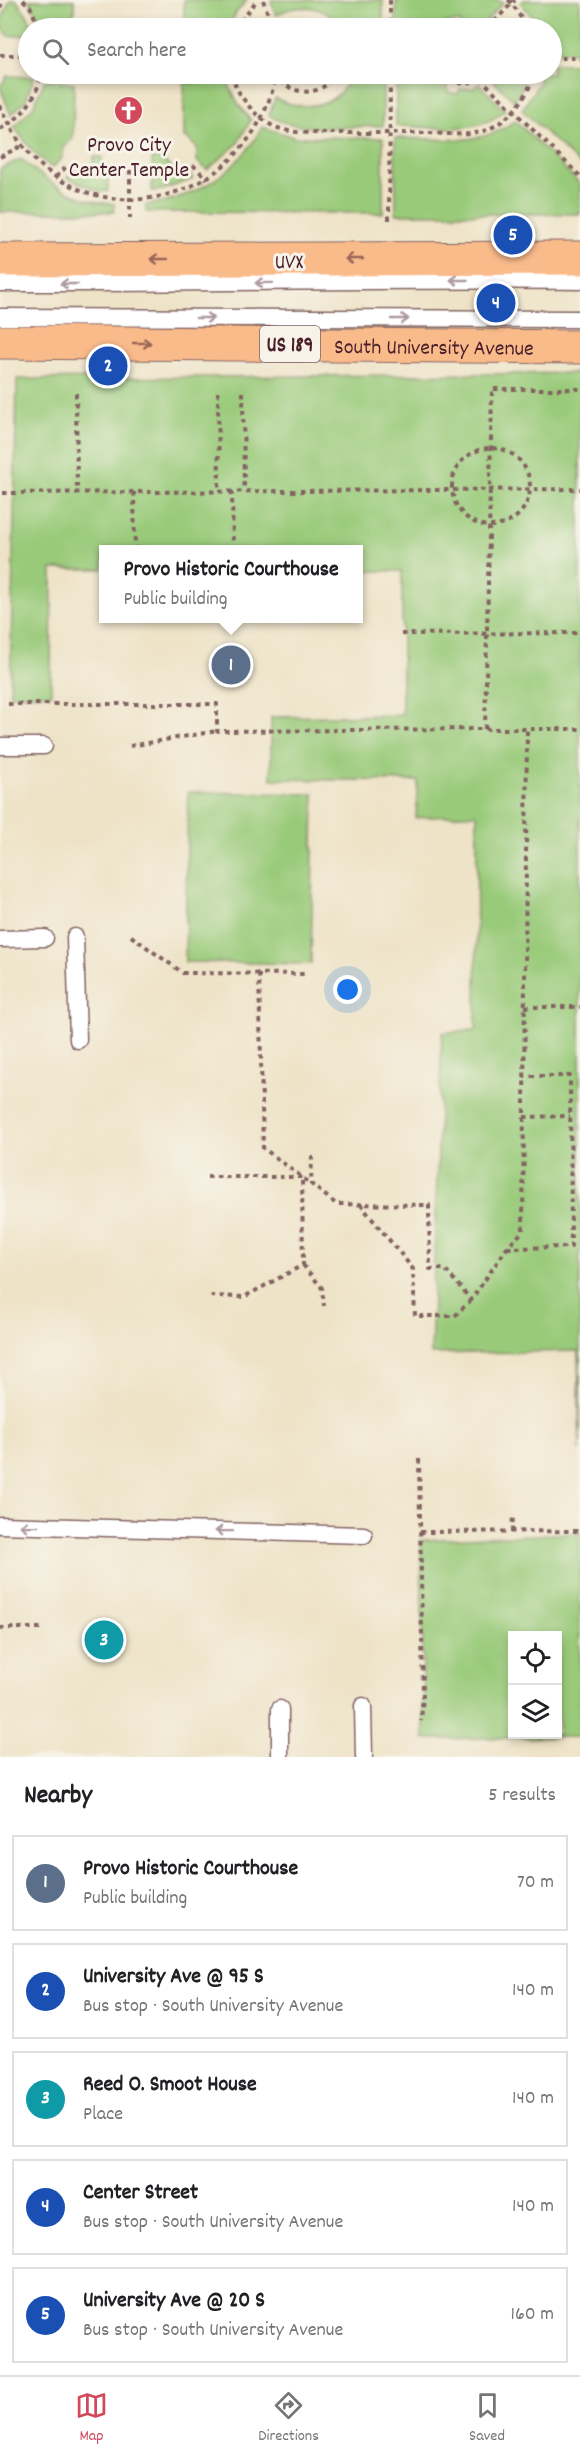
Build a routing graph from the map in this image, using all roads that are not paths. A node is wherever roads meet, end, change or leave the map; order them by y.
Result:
1 (580, 258) edge
2 (0, 260) edge
3 (580, 281) edge
4 (0, 283) edge
5 (0, 317) edge
6 (580, 319) edge
7 (0, 342) edge
8 (580, 347) edge
9 (0, 746) edge
10 (44, 746) dead end
11 (75, 937) dead end
12 (45, 938) dead end
13 (0, 939) edge
14 (78, 1040) dead end
15 (0, 1525) edge
16 (364, 1535) dead end
17 (363, 1706) dead end
18 (280, 1709) dead end
19 (280, 1757) edge
20 (364, 1757) edge

1 -> 2 highway
3 -> 4 lane, UVX
5 -> 6 lane
7 -> 8 highway, South University Avenue / US 189
9 - 10 lane
11 - 14 lane
12 - 13 lane
16 -> 15 lane
17 - 20 lane
18 - 19 lane

